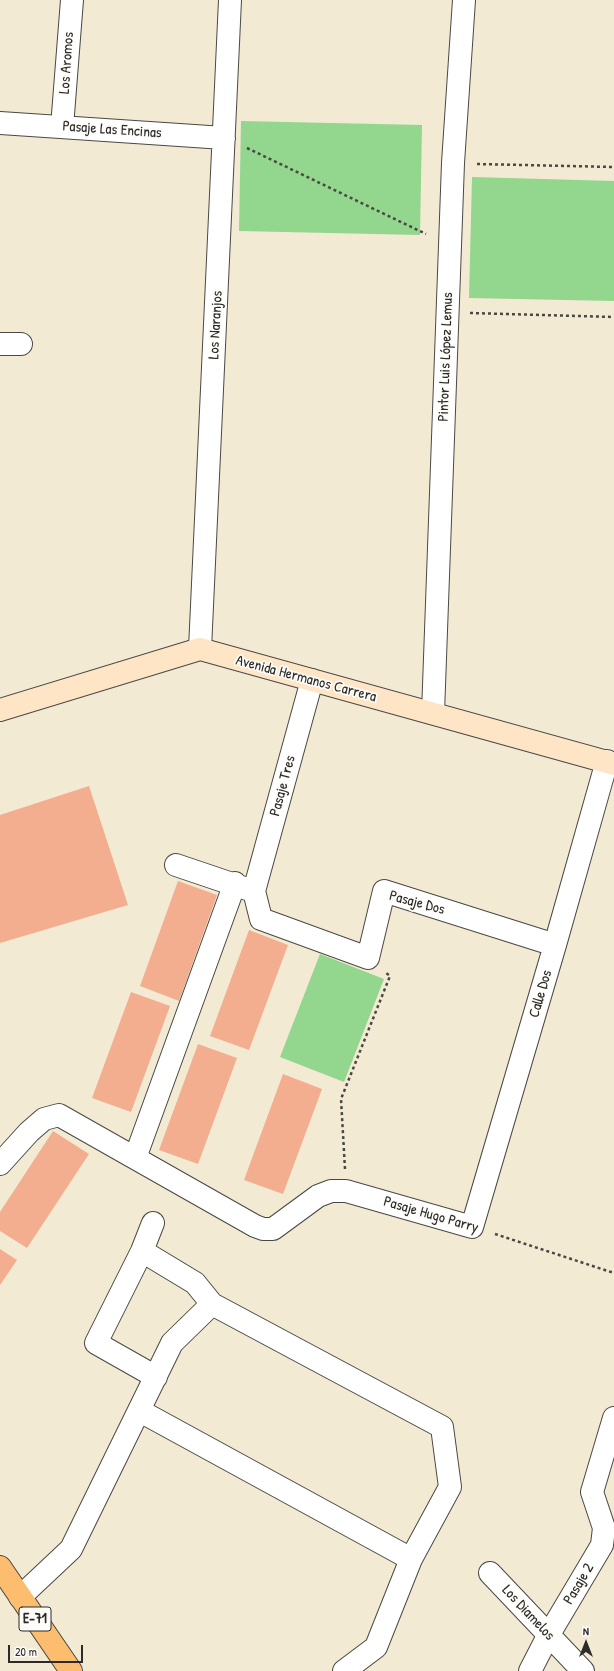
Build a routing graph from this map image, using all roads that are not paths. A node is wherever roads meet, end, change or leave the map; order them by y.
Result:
1 (72, 0) edge
2 (230, 0) edge
3 (464, 0) edge
4 (0, 123) edge
5 (62, 127) junction
6 (224, 138) junction
7 (0, 344) edge
8 (21, 344) dead end
9 (200, 649) junction
10 (312, 680) junction
11 (0, 710) edge
12 (433, 713) junction
13 (611, 762) edge
14 (176, 865) dead end
15 (244, 887) junction
16 (556, 945) junction
17 (135, 1158) junction
18 (0, 1164) edge
19 (152, 1223) dead end
20 (472, 1226) joint
21 (142, 1251) junction
22 (212, 1304) junction
23 (156, 1377) junction
24 (140, 1411) junction
25 (614, 1418) edge
26 (610, 1452) edge
27 (411, 1559) junction
28 (0, 1567) edge
29 (490, 1573) dead end
30 (20, 1597) junction
31 (548, 1636) junction
32 (71, 1671) edge
33 (344, 1671) edge
34 (530, 1671) edge
35 (583, 1671) edge

1 - 5 street, Los Aromos
2 - 6 street, Los Naranjos
3 - 12 street, Pintor Luis López Lemus
4 - 5 street, Pasaje Las Encinas
5 - 6 street, Pasaje Las Encinas
6 - 9 street, Los Naranjos
7 - 8 street
9 - 10 street, Avenida Hermanos Carrera
9 - 11 street
10 - 12 street, Avenida Hermanos Carrera
10 - 15 street, Pasaje Tres
12 - 13 street, Avenida Hermanos Carrera
13 - 16 street, Calle Dos
14 - 15 street
15 - 16 street, Pasaje Dos
15 - 17 street, Pasaje Tres
16 - 20 street, Calle Dos
17 - 18 street
17 - 20 street, Pasaje Hugo Parry
19 - 21 street
21 - 22 street
21 - 23 street
22 - 23 street
22 - 27 street
23 - 24 street
24 - 27 street
24 - 30 street
25 - 26 street
26 - 31 street, Pasaje 2
27 - 33 street
28 - 30 main road, E-71
29 - 31 street, Los Diamelos
30 - 32 main road, E-71
31 - 34 street, Pasaje 2
31 - 35 street, Los Diamelos

